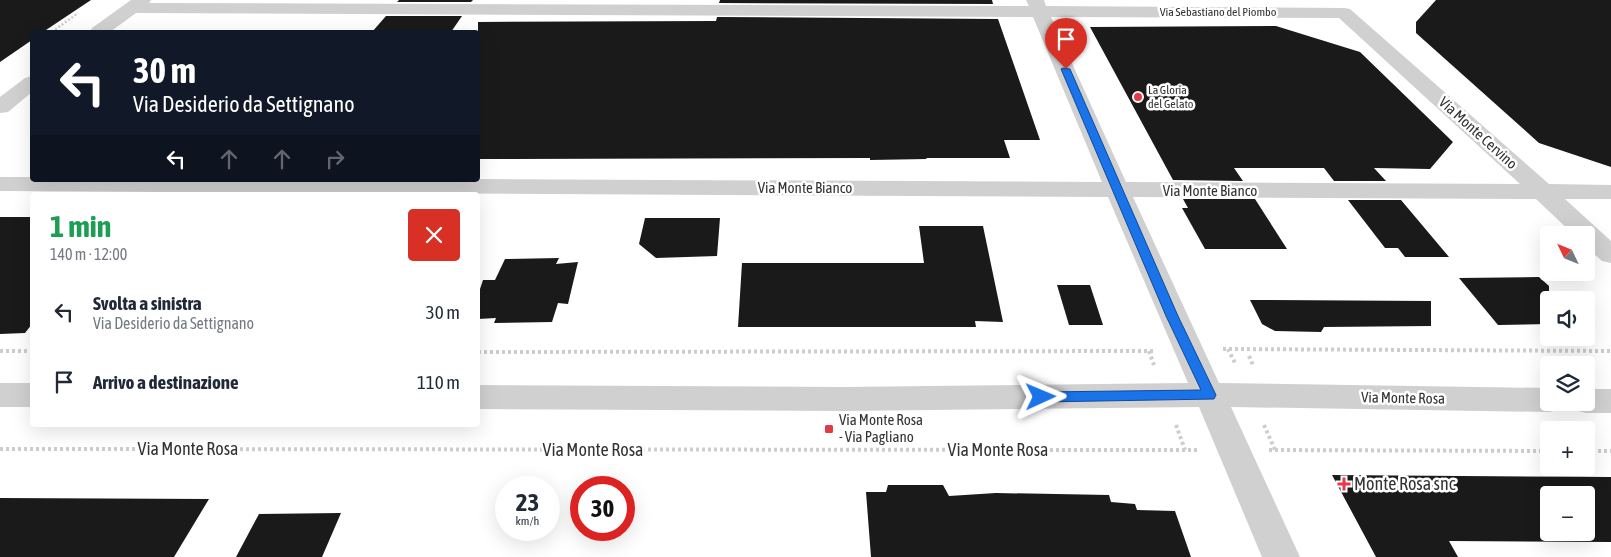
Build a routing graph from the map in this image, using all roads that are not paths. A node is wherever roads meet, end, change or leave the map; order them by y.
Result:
1 (136, 4) edge
2 (377, 4) edge
3 (494, 4) edge
4 (697, 4) edge
5 (1037, 5) edge
6 (1351, 6) edge
7 (102, 30) edge
8 (30, 84) edge
9 (0, 107) edge
10 (0, 184) edge
11 (1118, 190) junction
12 (1544, 192) junction
13 (1611, 192) edge
14 (1611, 256) edge
15 (0, 395) edge
16 (30, 395) edge
17 (1210, 395) junction
18 (480, 397) edge
19 (1540, 400) edge
20 (1595, 401) edge
21 (1611, 401) edge
22 (1281, 557) edge

1 - 2 street, Via Sebastiano del Piombo
1 - 7 street
2 - 3 street, Via Sebastiano del Piombo
3 - 4 street, Via Sebastiano del Piombo
4 - 5 street, Via Sebastiano del Piombo
5 - 6 street, Via Sebastiano del Piombo
5 - 11 street
6 - 12 street, Via Monte Cervino
8 - 9 street
10 - 11 street, Via Monte Bianco
11 - 12 street, Via Monte Bianco
11 - 17 street
12 - 13 street, Via Monte Bianco
12 - 14 street, Via Monte Cervino
15 - 16 street
17 - 18 street, Via Monte Rosa
17 - 19 street, Via Monte Rosa
17 - 22 street
20 - 21 street

